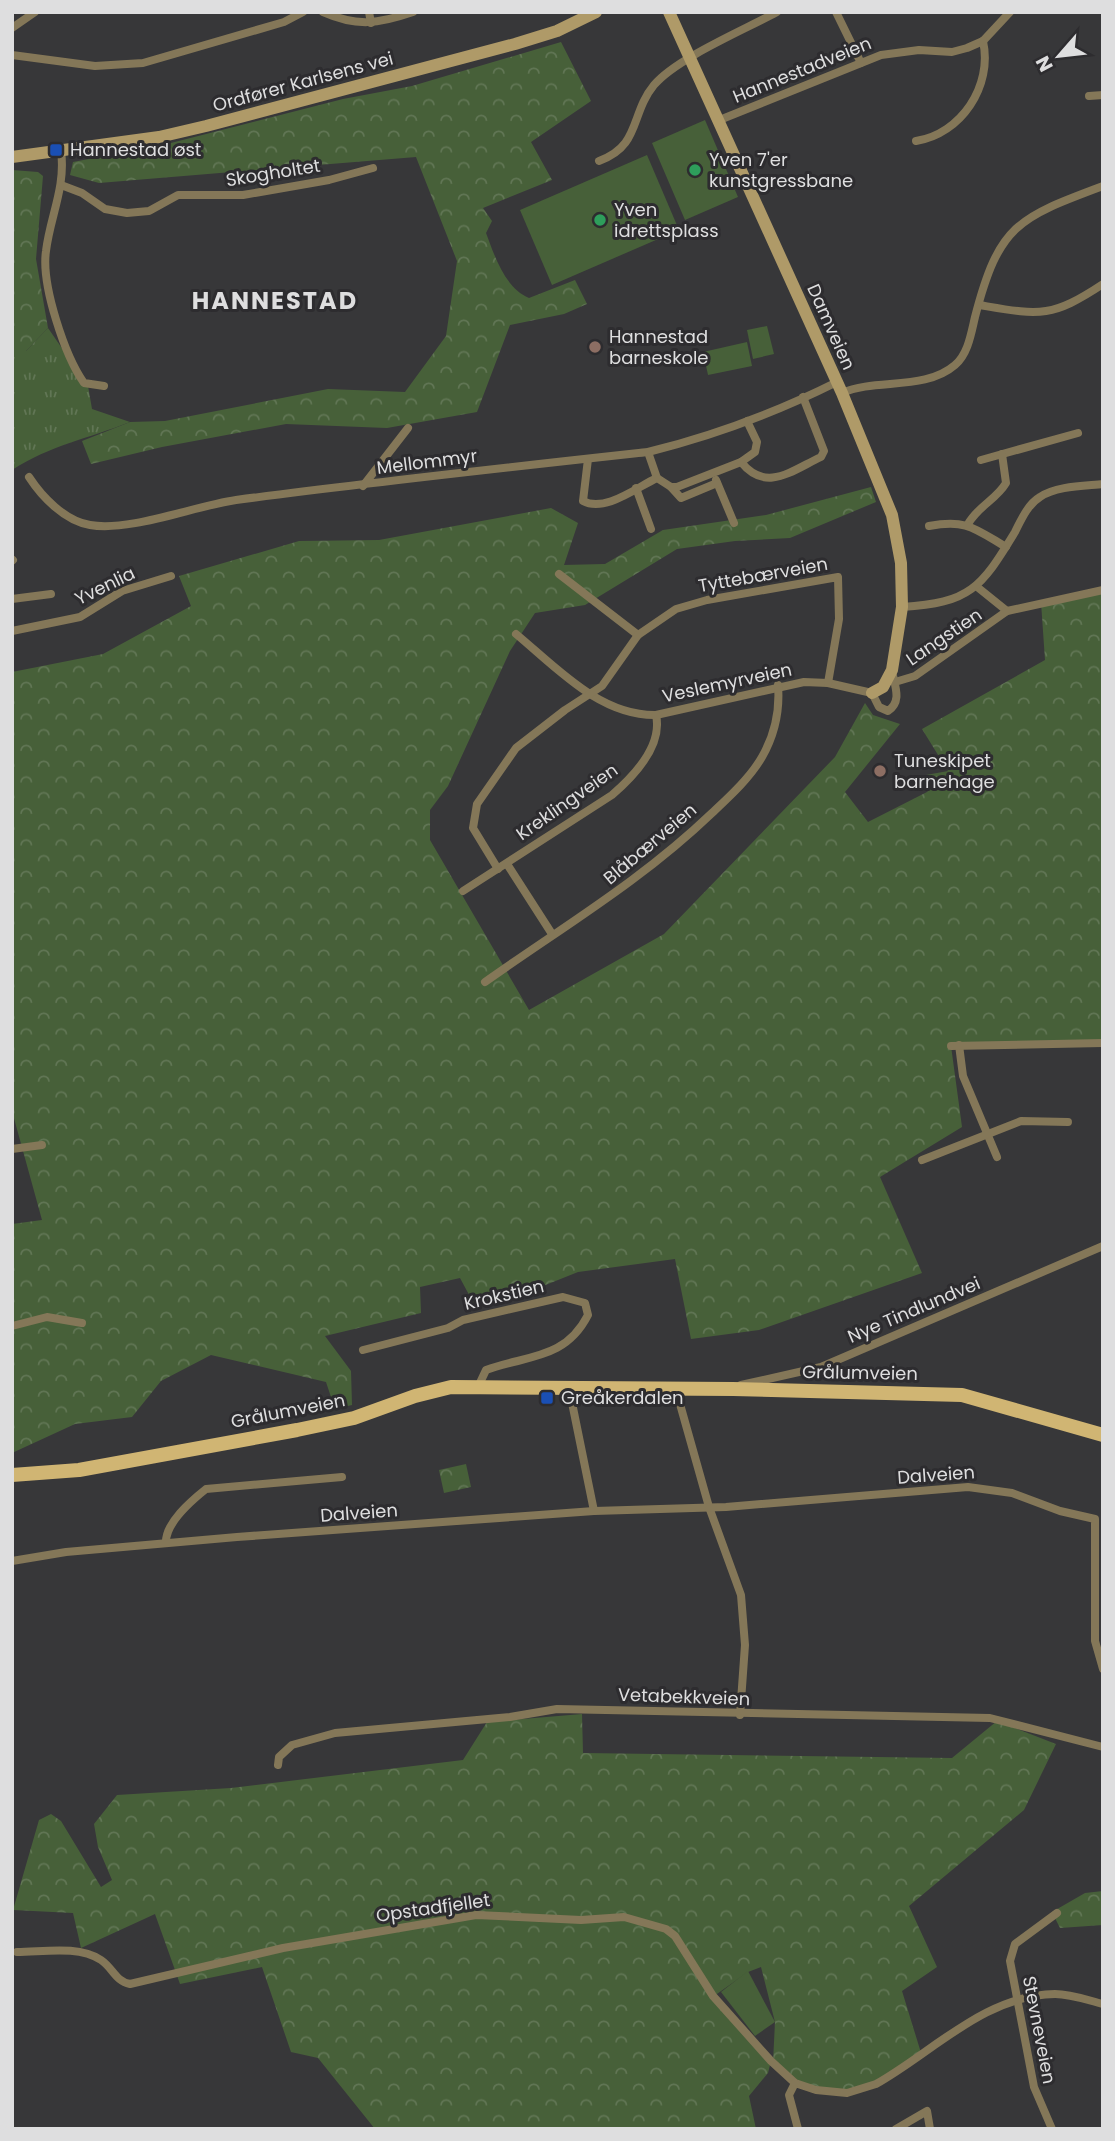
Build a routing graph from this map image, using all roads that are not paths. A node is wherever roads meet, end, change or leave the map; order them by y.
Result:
1 (35, 12) edge
2 (303, 12) edge
3 (323, 12) edge
4 (369, 12) edge
5 (413, 12) edge
6 (596, 12) edge
7 (669, 12) edge
8 (776, 12) edge
9 (836, 12) edge
10 (1010, 12) edge
11 (371, 23) junction
12 (12, 29) edge
13 (983, 41) junction
14 (12, 55) edge
15 (689, 59) junction
16 (861, 63) junction
17 (1103, 94) edge
18 (1089, 96) dead end
19 (718, 121) junction
20 (916, 141) dead end
21 (61, 151) junction
22 (12, 157) edge
23 (599, 161) dead end
24 (373, 168) dead end
25 (61, 186) junction
26 (1103, 186) edge
27 (1103, 284) edge
28 (979, 305) junction
29 (104, 386) dead end
30 (839, 387) junction
31 (803, 397) junction
32 (747, 421) junction
33 (408, 428) dead end
34 (1078, 433) dead end
35 (648, 452) junction
36 (1002, 454) junction
37 (587, 459) junction
38 (981, 460) dead end
39 (741, 462) junction
40 (713, 474) junction
41 (29, 477) dead end
42 (657, 478) junction
43 (717, 483) junction
44 (1103, 484) edge
45 (363, 486) junction
46 (636, 488) junction
47 (671, 488) junction
48 (734, 523) dead end
49 (968, 524) junction
50 (929, 526) dead end
51 (651, 529) dead end
52 (1006, 547) junction
53 (559, 574) dead end
54 (171, 576) dead end
55 (976, 586) junction
56 (1103, 590) edge
57 (51, 594) dead end
58 (12, 599) edge
59 (902, 607) junction
60 (1007, 611) junction
61 (12, 631) edge
62 (516, 634) dead end
63 (638, 635) junction
64 (893, 676) junction
65 (828, 683) junction
66 (778, 685) junction
67 (872, 693) junction
68 (593, 694) junction
69 (656, 715) junction
70 (507, 863) junction
71 (498, 869) junction
72 (463, 891) dead end
73 (552, 934) junction
74 (485, 982) dead end
75 (1103, 1042) edge
76 (1068, 1122) dead end
77 (988, 1134) junction
78 (42, 1145) dead end
79 (12, 1149) edge
80 (997, 1157) dead end
81 (922, 1160) dead end
82 (1103, 1246) edge
83 (82, 1322) dead end
84 (12, 1326) edge
85 (363, 1350) dead end
86 (478, 1387) junction
87 (569, 1388) junction
88 (733, 1389) junction
89 (678, 1397) dead end
90 (1103, 1435) edge
91 (12, 1475) edge
92 (342, 1477) dead end
93 (709, 1507) junction
94 (594, 1511) junction
95 (166, 1543) junction
96 (12, 1562) edge
97 (1103, 1668) edge
98 (740, 1715) junction
99 (1101, 1747) edge
100 (278, 1765) dead end
101 (1057, 1913) dead end
102 (17, 1952) dead end
103 (1017, 2002) junction
104 (1103, 2004) edge
105 (795, 2083) junction
106 (798, 2129) edge
107 (896, 2129) edge
108 (930, 2129) edge
109 (1052, 2129) edge

1 - 12 street
2 - 14 street
3 - 11 street
4 - 11 street
5 - 11 street
6 - 21 street, Ordfører Karlsens vei
7 - 15 street, Damveien
8 - 15 street
9 - 16 street
10 - 13 street, Hannestadveien
13 - 16 street, Hannestadveien
13 - 20 street
15 - 19 street, Damveien
15 - 23 street
16 - 19 street, Hannestadveien
17 - 18 street
19 - 30 street, Damveien
21 - 22 street, Ordfører Karlsens vei
21 - 25 street
24 - 25 street, Skogholtet
25 - 29 street
26 - 28 street, Mellommyr
27 - 28 street
28 - 30 street, Mellommyr
30 - 31 street, Mellommyr
30 - 59 street, Damveien
31 - 32 street, Mellommyr
31 - 39 street
32 - 35 street, Mellommyr
32 - 39 street
33 - 45 street
34 - 36 street
35 - 37 street, Mellommyr
35 - 42 street
36 - 38 street
36 - 49 street
37 - 45 street, Mellommyr
37 - 46 street
39 - 40 street
40 - 43 street
40 - 47 street
41 - 45 street, Mellommyr
42 - 46 street
42 - 47 street
43 - 47 street
43 - 48 street
44 - 52 street, Langstien
46 - 51 street
49 - 50 street
49 - 52 street
52 - 55 street, Langstien
53 - 63 street
54 - 61 street, Yvenlia
55 - 59 street, Langstien
55 - 60 street, Langstien
56 - 60 street, Langstien
57 - 58 street, Yvenlia
59 - 64 street, Damveien
60 - 64 street, Langstien
62 - 68 street
63 - 65 street, Tyttebærveien
63 - 68 street, Tyttebærveien
64 - 67 street
64 - 67 street, Damveien
65 - 66 street, Veslemyrveien
65 - 67 street, Veslemyrveien
66 - 69 street, Veslemyrveien
66 - 73 street, Blåbærveien
68 - 69 street, Veslemyrveien
68 - 71 street, Tyttebærveien
69 - 70 street, Kreklingveien
70 - 71 street, Kreklingveien
70 - 73 street
71 - 72 street, Kreklingveien
73 - 74 street, Blåbærveien
75 - 77 street
76 - 77 street
77 - 80 street
77 - 81 street
78 - 79 street
82 - 88 street, Nye Tindlundvei
83 - 84 street
85 - 86 street, Krokstien
86 - 87 main road, Grålumveien
86 - 91 main road, Grålumveien
87 - 88 main road, Grålumveien
87 - 94 street
88 - 90 main road, Grålumveien
89 - 93 street
92 - 95 street
93 - 94 street, Dalveien
93 - 97 street, Dalveien
93 - 98 street
94 - 95 street, Dalveien
95 - 96 street, Dalveien
98 - 99 street, Vetabekkveien
98 - 100 street, Vetabekkveien
101 - 103 street, Stevneveien
102 - 105 street, Opstadfjellet
103 - 104 street, Opstadfjellet
103 - 105 street, Opstadfjellet
103 - 109 street, Stevneveien
105 - 106 street
107 - 108 street

